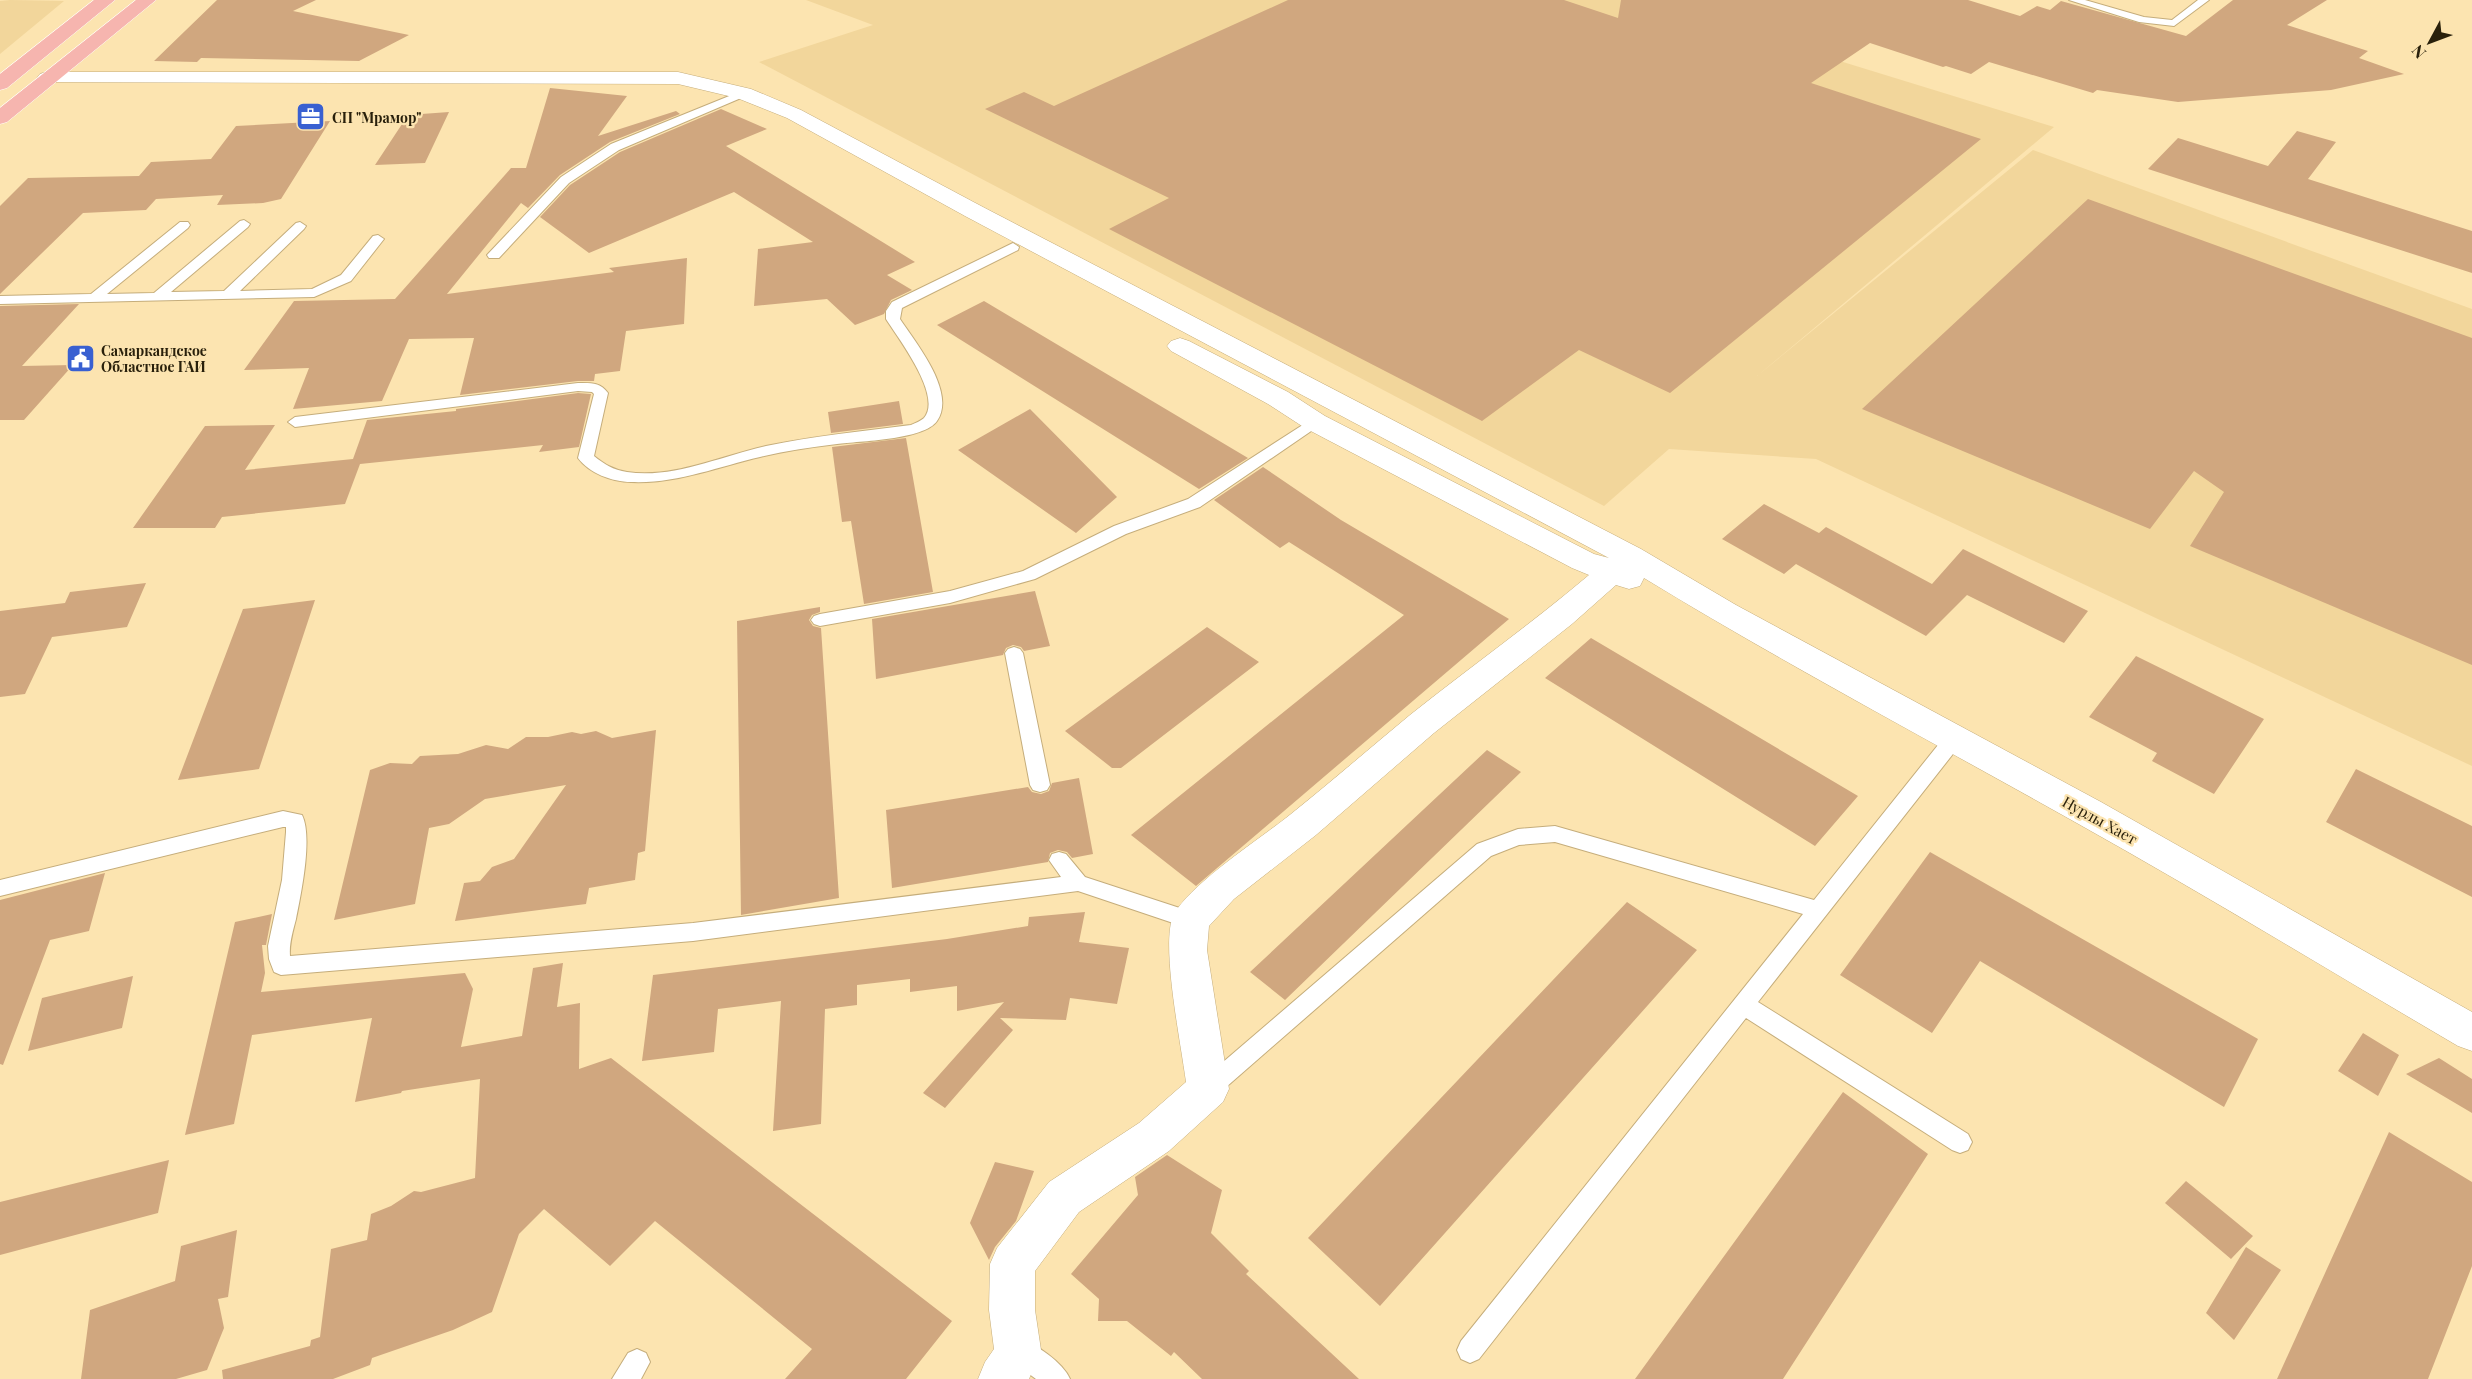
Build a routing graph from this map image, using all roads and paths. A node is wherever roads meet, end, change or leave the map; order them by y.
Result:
1 (106, 0) edge
2 (147, 0) edge
3 (2074, 0) edge
4 (2204, 0) edge
5 (47, 78) junction
6 (0, 84) edge
7 (744, 93) junction
8 (0, 118) edge
9 (973, 211) junction
10 (244, 224) dead end
11 (184, 225) dead end
12 (300, 226) dead end
13 (378, 239) dead end
14 (1013, 246) junction
15 (494, 255) dead end
16 (159, 295) junction
17 (228, 295) junction
18 (96, 296) junction
19 (0, 300) edge
20 (295, 422) dead end
21 (1315, 422) junction
22 (1621, 564) junction
23 (820, 620) dead end
24 (1014, 653) dead end
25 (1953, 740) junction
26 (1040, 785) dead end
27 (1059, 860) dead end
28 (1078, 883) junction
29 (0, 888) edge
30 (1819, 910) junction
31 (1191, 920) junction
32 (1744, 1005) junction
33 (2472, 1033) edge
34 (1208, 1089) junction
35 (1960, 1142) dead end
36 (1470, 1350) dead end
37 (1010, 1365) edge
38 (1058, 1379) edge

1 - 6 main road
2 - 5 main road
3 - 4 lane
5 - 7 street
5 - 8 main road
7 - 9 street
7 - 15 lane
9 - 14 street
9 - 22 street
10 - 16 lane
11 - 18 lane
12 - 17 lane
13 - 17 lane
14 - 20 lane
14 - 21 street
16 - 17 lane
16 - 18 lane
18 - 19 lane
21 - 22 street
21 - 23 lane
22 - 25 street, Нурлы Хает
22 - 31 street
24 - 26 lane
25 - 30 lane
25 - 33 street, Нурлы Хает
27 - 28 lane
28 - 29 lane
28 - 31 lane
30 - 32 lane
30 - 34 lane
31 - 34 street
32 - 35 lane
32 - 36 lane
34 - 37 street
37 - 38 lane

